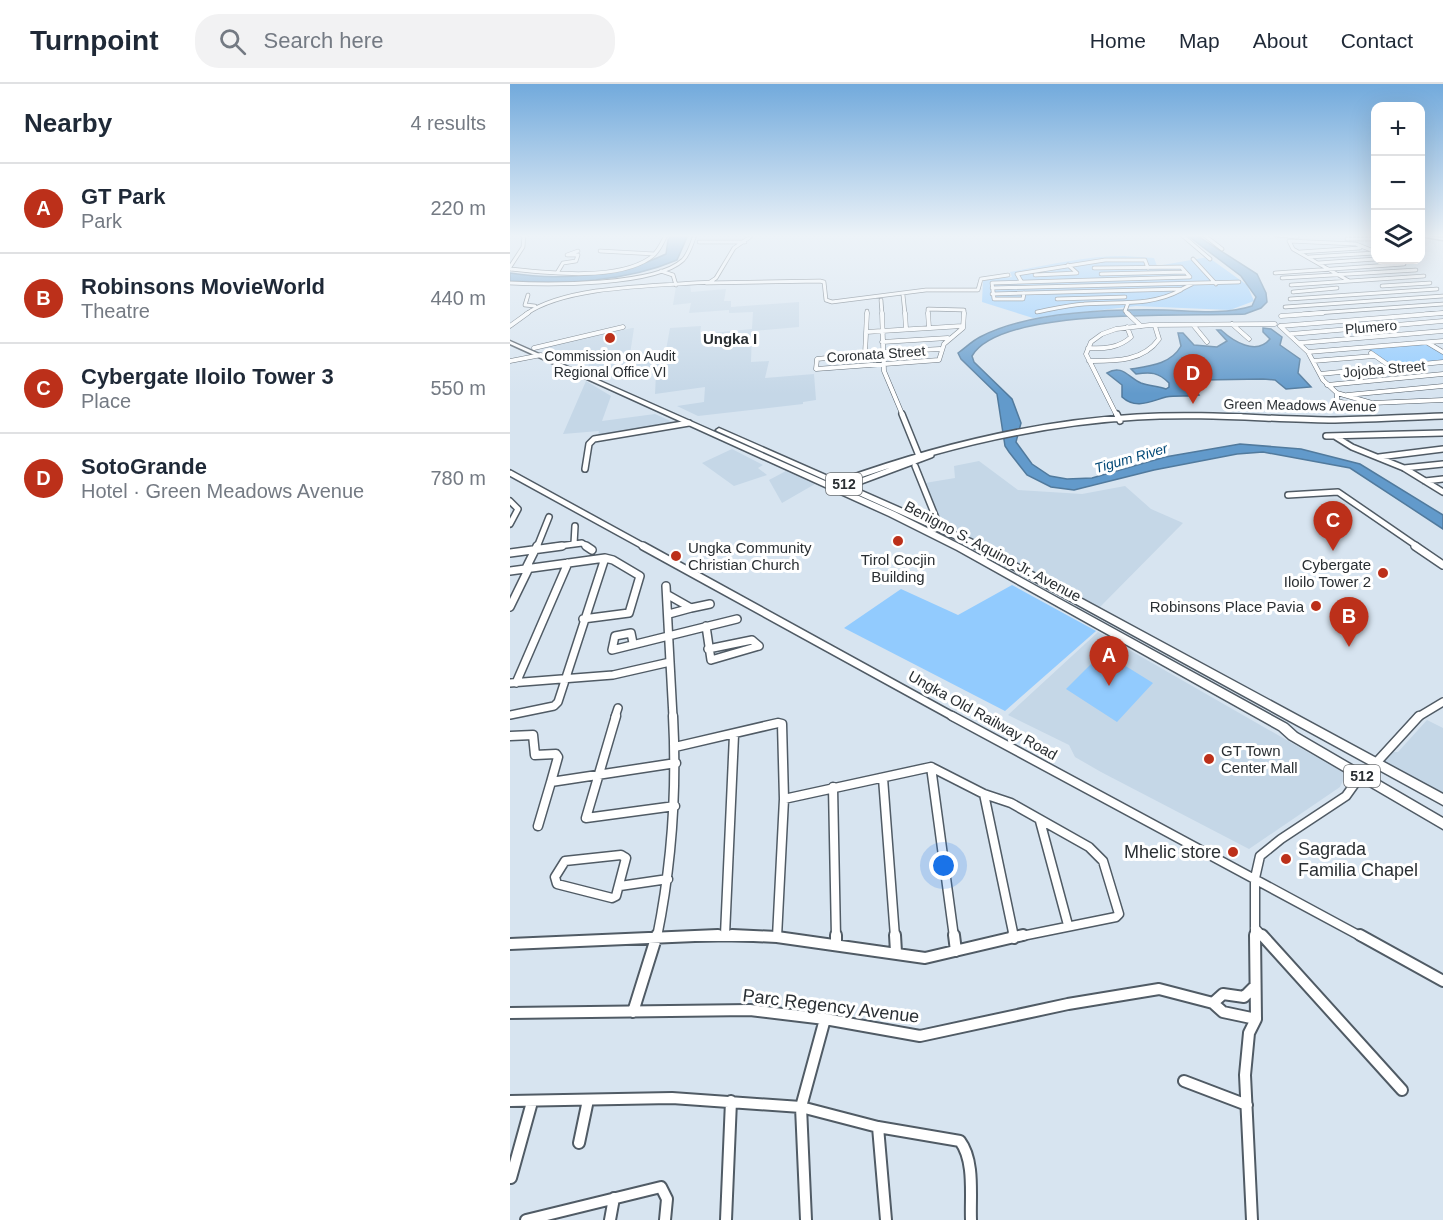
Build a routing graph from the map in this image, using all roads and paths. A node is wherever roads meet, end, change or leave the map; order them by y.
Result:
1 (638, 288) edge
2 (825, 288) edge
3 (925, 288) edge
4 (925, 288) edge
5 (979, 288) edge
6 (992, 288) edge
7 (1119, 288) edge
8 (1292, 288) edge
9 (1337, 288) joint
10 (1386, 288) edge
11 (1182, 289) joint
12 (1437, 289) joint
13 (1121, 291) junction
14 (1057, 292) junction
15 (1293, 292) junction
16 (1394, 292) junction
17 (1372, 294) junction
18 (528, 295) dead end
19 (903, 295) dead end
20 (1350, 295) junction
21 (1443, 296) edge
22 (1125, 297) junction
23 (1057, 298) junction
24 (1290, 299) junction
25 (881, 300) dead end
26 (1383, 301) junction
27 (1128, 303) junction
28 (1443, 304) edge
29 (538, 306) junction
30 (1285, 307) junction
31 (1063, 308) junction
32 (1397, 308) junction
33 (867, 311) dead end
34 (1037, 312) dead end
35 (1443, 313) edge
36 (1409, 315) junction
37 (1281, 316) junction
38 (1356, 320) junction
39 (1443, 321) edge
40 (1232, 324) junction
41 (1279, 324) junction
42 (510, 326) edge
43 (962, 326) junction
44 (1141, 326) junction
45 (1155, 326) junction
46 (1194, 326) junction
47 (623, 327) dead end
48 (1128, 327) junction
49 (929, 328) junction
50 (1368, 328) junction
51 (906, 329) junction
52 (882, 331) junction
53 (1443, 331) edge
54 (866, 332) junction
55 (1291, 334) junction
56 (1382, 336) junction
57 (510, 337) edge
58 (948, 338) junction
59 (1249, 339) dead end
60 (1443, 341) edge
61 (510, 342) edge
62 (882, 342) junction
63 (1207, 342) dead end
64 (1428, 342) junction
65 (1300, 343) junction
66 (1395, 345) junction
67 (534, 348) junction
68 (1088, 348) junction
69 (1364, 348) junction
70 (940, 349) junction
71 (883, 352) junction
72 (1308, 352) junction
73 (1443, 352) edge
74 (543, 355) junction
75 (1374, 356) junction
76 (510, 361) edge
77 (1089, 361) junction
78 (1313, 361) junction
79 (1443, 362) edge
80 (883, 364) junction
81 (1425, 364) junction
82 (1391, 367) junction
83 (1320, 374) junction
84 (1443, 375) edge
85 (1327, 385) junction
86 (1443, 386) edge
87 (1337, 393) junction
88 (1345, 396) junction
89 (1443, 400) edge
90 (1362, 402) junction
91 (679, 416) junction
92 (1443, 417) edge
93 (1119, 420) junction
94 (689, 423) junction
95 (1443, 433) edge
96 (1326, 436) dead end
97 (1336, 437) junction
98 (1443, 449) edge
99 (919, 456) junction
100 (1379, 457) junction
101 (1443, 464) edge
102 (915, 466) dead end
103 (1404, 468) junction
104 (585, 469) dead end
105 (510, 473) edge
106 (1443, 478) edge
107 (1425, 481) junction
108 (844, 484) junction
109 (1443, 492) edge
110 (1288, 495) dead end
111 (512, 504) edge
112 (899, 509) junction
113 (892, 514) junction
114 (549, 517) dead end
115 (510, 524) edge
116 (575, 526) dead end
117 (940, 528) junction
118 (574, 544) junction
119 (536, 549) junction
120 (592, 550) dead end
121 (510, 553) edge
122 (604, 558) junction
123 (568, 563) junction
124 (1443, 565) edge
125 (528, 568) junction
126 (510, 571) edge
127 (666, 586) dead end
128 (668, 595) junction
129 (710, 604) dead end
130 (510, 607) edge
131 (691, 608) junction
132 (669, 614) junction
133 (584, 619) junction
134 (737, 619) dead end
135 (706, 626) junction
136 (670, 634) junction
137 (633, 643) dead end
138 (708, 650) junction
139 (1168, 651) junction
140 (1161, 659) junction
141 (670, 662) junction
142 (566, 679) junction
143 (513, 683) edge
144 (1443, 702) edge
145 (618, 708) dead end
146 (510, 715) edge
147 (1286, 722) junction
148 (1298, 729) junction
149 (734, 735) junction
150 (510, 736) edge
151 (675, 747) junction
152 (676, 763) junction
153 (1376, 763) junction
154 (931, 767) junction
155 (598, 775) junction
156 (1361, 775) junction
157 (883, 778) junction
158 (551, 782) junction
159 (833, 787) junction
160 (984, 794) junction
161 (784, 799) junction
162 (1443, 800) edge
163 (675, 806) junction
164 (1443, 807) edge
165 (1443, 816) edge
166 (1040, 821) junction
167 (1443, 824) edge
168 (538, 826) dead end
169 (1255, 878) junction
170 (668, 879) junction
171 (620, 886) junction
172 (1068, 925) junction
173 (1256, 928) junction
174 (725, 935) junction
175 (777, 937) junction
176 (657, 938) junction
177 (1014, 938) junction
178 (510, 944) edge
179 (836, 945) junction
180 (956, 951) junction
181 (896, 952) junction
182 (1443, 981) edge
183 (1255, 986) junction
184 (1214, 1003) junction
185 (633, 1012) junction
186 (510, 1013) edge
187 (825, 1019) junction
188 (1256, 1019) junction
189 (1184, 1081) dead end
190 (1402, 1090) dead end
191 (588, 1100) junction
192 (510, 1101) edge
193 (731, 1101) junction
194 (532, 1102) junction
195 (1247, 1105) junction
196 (801, 1107) junction
197 (878, 1127) junction
198 (579, 1143) dead end
199 (511, 1178) edge
200 (614, 1198) junction
201 (526, 1220) edge
202 (610, 1220) edge
203 (665, 1220) edge
204 (726, 1220) edge
205 (806, 1220) edge
206 (886, 1220) edge
207 (971, 1220) edge
208 (1252, 1220) edge

1 - 29 street
2 - 3 street
4 - 5 street
6 - 14 street
7 - 13 street
8 - 15 street
9 - 15 street
9 - 20 street
10 - 16 street
11 - 13 street
11 - 27 street
12 - 16 street
12 - 21 street
13 - 14 street
13 - 22 street
14 - 23 street
15 - 24 street
16 - 17 street
17 - 20 street
17 - 26 street
18 - 29 street
19 - 51 street
20 - 24 street
21 - 26 street
22 - 23 street
22 - 27 street
23 - 31 street
24 - 30 street
25 - 52 street
26 - 30 street
26 - 32 street
27 - 31 street
27 - 44 street
28 - 32 street
29 - 42 street
30 - 37 street
31 - 34 street
32 - 36 street
32 - 37 street
33 - 54 street
35 - 36 street
36 - 38 street
37 - 41 street
38 - 41 street
38 - 50 street
39 - 50 street
40 - 41 street
40 - 46 street
40 - 59 street
41 - 55 street
43 - 49 street
43 - 49 street
43 - 58 street
44 - 45 street
44 - 48 street
45 - 46 street
45 - 77 street
46 - 63 street
47 - 67 street
48 - 68 street
48 - 68 street
49 - 51 street
50 - 55 street
50 - 56 street
51 - 52 street
52 - 54 street
52 - 62 street
53 - 56 street, Plumero
54 - 80 street, Coronata Street
55 - 65 street
56 - 65 street, Plumero
56 - 66 street
57 - 67 main road, Benigno S. Aquino Jr. Avenue / 512
58 - 62 street
58 - 70 street
60 - 64 street
61 - 74 main road, Benigno S. Aquino Jr. Avenue / 512
62 - 71 street
64 - 66 street
64 - 73 street
65 - 72 street
66 - 69 street
67 - 74 main road, Benigno S. Aquino Jr. Avenue / 512
68 - 77 street
69 - 72 street
69 - 75 street
70 - 71 street
70 - 80 street, Coronata Street
71 - 80 street
72 - 78 street
74 - 76 street
74 - 91 main road, Benigno S. Aquino Jr. Avenue / 512
75 - 78 street
75 - 82 street
77 - 93 street
78 - 83 street
79 - 81 street
80 - 99 street
81 - 82 street
81 - 84 street
82 - 83 street
83 - 85 street
84 - 85 street, Jojoba Street
85 - 87 street
86 - 88 street
87 - 88 street
87 - 90 street
88 - 90 street
89 - 90 street
91 - 94 main road, Benigno S. Aquino Jr. Avenue / 512
91 - 108 main road, Benigno S. Aquino Jr. Avenue / 512
92 - 93 street, Green Meadows Avenue
93 - 99 street, Green Meadows Avenue
94 - 104 street
94 - 113 main road, Benigno S. Aquino Jr. Avenue / 512
95 - 97 street
96 - 97 street
97 - 100 street
98 - 100 street
99 - 108 street, Green Meadows Avenue
100 - 103 street
101 - 103 street
102 - 117 street
103 - 107 street
105 - 169 street, Ungka Old Railway Road
106 - 107 street
107 - 109 street
108 - 112 main road, Benigno S. Aquino Jr. Avenue / 512
110 - 124 street
111 - 115 street
112 - 113 main road
112 - 117 main road, Benigno S. Aquino Jr. Avenue / 512
113 - 140 main road, Benigno S. Aquino Jr. Avenue / 512
114 - 119 street
116 - 118 street
117 - 139 main road, Benigno S. Aquino Jr. Avenue / 512
118 - 119 street
118 - 120 street
119 - 121 street
119 - 125 street
122 - 123 street
122 - 133 street
122 - 133 street
123 - 125 street
123 - 143 street
125 - 126 street
125 - 130 street
127 - 128 street
128 - 131 street
128 - 132 street
129 - 131 street
131 - 132 street
132 - 136 street
133 - 142 street
134 - 135 street
135 - 136 street
135 - 138 street
136 - 137 street
136 - 141 street
138 - 138 street
139 - 140 main road
139 - 147 main road, Benigno S. Aquino Jr. Avenue / 512
140 - 147 main road, Benigno S. Aquino Jr. Avenue / 512
141 - 142 street
141 - 151 street
142 - 143 street
142 - 146 street
144 - 153 street
145 - 155 street
147 - 148 main road, 512
147 - 153 main road, Benigno S. Aquino Jr. Avenue / 512
147 - 156 main road, Benigno S. Aquino Jr. Avenue / 512
148 - 164 main road, 512
148 - 165 main road, 512
149 - 151 street
149 - 161 street
149 - 174 street
150 - 158 street
151 - 152 street
152 - 155 street
152 - 163 street
153 - 162 main road, Benigno S. Aquino Jr. Avenue / 512
154 - 157 street
154 - 160 street
154 - 180 street
155 - 158 street
155 - 163 street
156 - 167 main road, Benigno S. Aquino Jr. Avenue / 512
156 - 169 street
157 - 159 street
157 - 181 street
158 - 168 street
159 - 161 street
159 - 179 street
160 - 166 street
160 - 177 street
161 - 175 street
163 - 170 street
166 - 172 street
166 - 172 street
169 - 173 street
169 - 182 street, Ungka Old Railway Road
170 - 171 street
170 - 176 street
171 - 171 street
172 - 177 street
173 - 183 street
173 - 190 street
174 - 175 street
174 - 176 street
175 - 179 street
176 - 178 street
176 - 185 street
177 - 180 street
179 - 181 street
180 - 181 street
183 - 184 street
183 - 188 street
184 - 187 street, Parc Regency Avenue
184 - 188 street, Parc Regency Avenue
185 - 186 street, Parc Regency Avenue
185 - 187 street, Parc Regency Avenue
187 - 196 street
188 - 195 street
189 - 195 street
191 - 193 street
191 - 194 street
191 - 198 street
192 - 194 street
193 - 196 street
193 - 204 street
194 - 199 street
195 - 208 street
196 - 197 street
196 - 205 street
197 - 206 street
197 - 207 street
200 - 201 street
200 - 202 street
200 - 203 street

